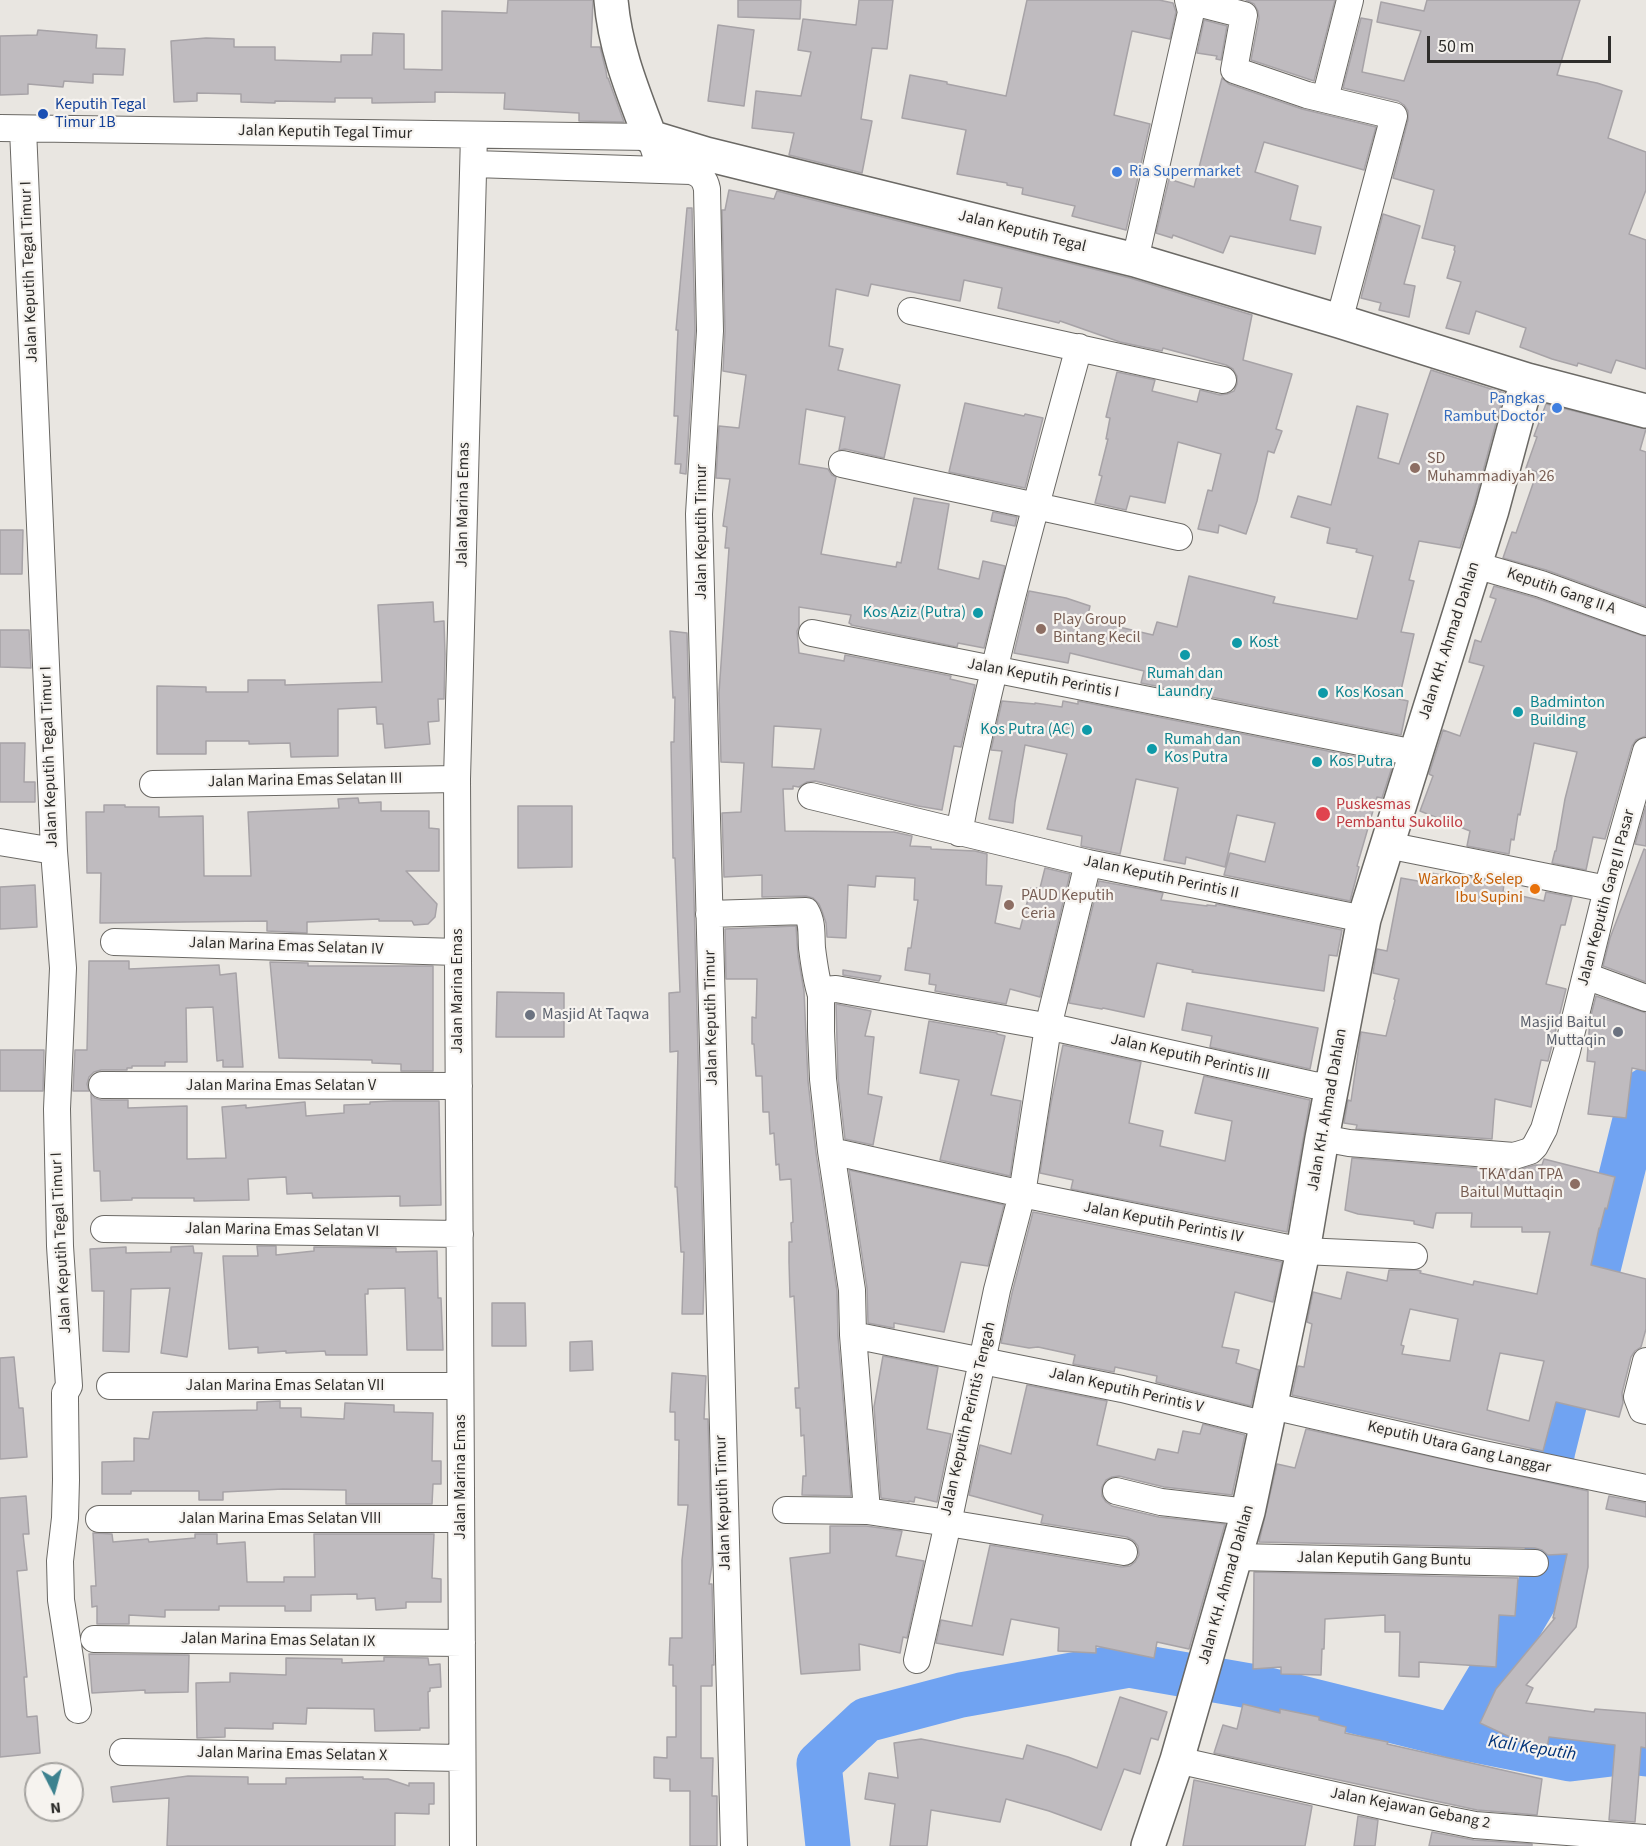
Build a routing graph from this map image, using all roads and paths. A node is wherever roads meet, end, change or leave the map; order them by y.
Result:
1 (611, 0) edge
2 (1189, 0) edge
3 (1350, 0) edge
4 (1325, 99) junction
5 (12, 128) edge
6 (474, 135) junction
7 (650, 137) junction
8 (474, 164) junction
9 (660, 169) junction
10 (1135, 260) junction
11 (911, 310) dead end
12 (1339, 321) junction
13 (1079, 347) junction
14 (1223, 380) dead end
15 (1527, 380) junction
16 (1646, 411) edge
17 (842, 464) dead end
18 (1035, 507) junction
19 (1179, 537) dead end
20 (1475, 565) junction
21 (1646, 622) edge
22 (812, 633) dead end
23 (993, 670) junction
24 (1415, 753) junction
25 (1645, 754) edge
26 (457, 778) junction
27 (153, 784) dead end
28 (811, 796) dead end
29 (959, 833) junction
30 (0, 842) edge
31 (1387, 845) junction
32 (54, 851) junction
33 (1088, 863) junction
34 (1607, 889) junction
35 (709, 914) junction
36 (1364, 919) junction
37 (114, 942) dead end
38 (458, 952) junction
39 (1586, 976) junction
40 (828, 992) junction
41 (1646, 998) edge
42 (1048, 1027) junction
43 (102, 1085) dead end
44 (459, 1086) junction
45 (1333, 1086) junction
46 (1322, 1138) junction
47 (831, 1150) junction
48 (1022, 1194) junction
49 (104, 1229) dead end
50 (460, 1234) junction
51 (1303, 1251) junction
52 (1414, 1256) dead end
53 (854, 1335) junction
54 (1646, 1360) edge
55 (983, 1361) junction
56 (110, 1386) dead end
57 (460, 1386) junction
58 (1646, 1411) edge
59 (1270, 1416) junction
60 (1646, 1488) edge
61 (1116, 1491) dead end
62 (786, 1510) dead end
63 (867, 1511) junction
64 (1248, 1512) junction
65 (99, 1519) dead end
66 (461, 1519) junction
67 (948, 1523) junction
68 (1124, 1552) dead end
69 (1234, 1557) junction
70 (1535, 1563) dead end
71 (94, 1639) dead end
72 (462, 1643) junction
73 (917, 1660) dead end
74 (78, 1710) dead end
75 (123, 1752) dead end
76 (462, 1758) junction
77 (1178, 1760) junction
78 (1646, 1838) edge
79 (463, 1846) edge
80 (734, 1846) edge
81 (1148, 1846) edge

1 - 7 street
2 - 4 street
2 - 10 street
3 - 4 street
4 - 12 street
5 - 6 street, Jalan Keputih Tegal Timur
5 - 32 street, Jalan Keputih Tegal Timur I
6 - 7 street, Jalan Keputih Tegal Timur
6 - 8 street, Jalan Marina Emas
7 - 9 street
7 - 10 street, Jalan Keputih Tegal
8 - 9 street
8 - 26 street, Jalan Marina Emas
9 - 35 street, Jalan Keputih Timur
10 - 12 street, Jalan Keputih Tegal
11 - 13 street
12 - 15 street, Jalan Keputih Tegal
13 - 14 street
13 - 18 street
15 - 16 street, Jalan Keputih Tegal
15 - 20 street, Jalan KH. Ahmad Dahlan
17 - 18 street
18 - 19 street
18 - 23 street
20 - 21 street, Keputih Gang II A
20 - 24 street, Jalan KH. Ahmad Dahlan
22 - 23 street, Jalan Keputih Perintis I
23 - 24 street, Jalan Keputih Perintis I
23 - 29 street
24 - 31 street, Jalan KH. Ahmad Dahlan
25 - 34 street, Jalan Keputih Gang II Pasar
26 - 27 street, Jalan Marina Emas Selatan III
26 - 38 street, Jalan Marina Emas
28 - 29 street, Jalan Keputih Perintis II
29 - 33 street, Jalan Keputih Perintis II
30 - 32 street
31 - 34 street
31 - 36 street, Jalan KH. Ahmad Dahlan
32 - 74 street, Jalan Keputih Tegal Timur I
33 - 36 street, Jalan Keputih Perintis II
33 - 42 street
34 - 39 street, Jalan Keputih Gang II Pasar
35 - 40 street
35 - 80 street, Jalan Keputih Timur
36 - 45 street, Jalan KH. Ahmad Dahlan
37 - 38 street, Jalan Marina Emas Selatan IV
38 - 44 street, Jalan Marina Emas
39 - 41 street
39 - 46 street, Jalan Keputih Gang II Pasar
40 - 42 street, Jalan Keputih Perintis III
40 - 47 street
42 - 45 street, Jalan Keputih Perintis III
42 - 48 street
43 - 44 street, Jalan Marina Emas Selatan V
44 - 50 street, Jalan Marina Emas
45 - 46 street, Jalan KH. Ahmad Dahlan
46 - 51 street, Jalan KH. Ahmad Dahlan
47 - 48 street, Jalan Keputih Perintis IV
47 - 53 street
48 - 51 street, Jalan Keputih Perintis IV
48 - 55 street, Jalan Keputih Perintis Tengah
49 - 50 street, Jalan Marina Emas Selatan VI
50 - 57 street, Jalan Marina Emas
51 - 52 street, Jalan Keputih Perintis IV
51 - 59 street, Jalan KH. Ahmad Dahlan
53 - 55 street, Jalan Keputih Perintis V
53 - 63 street
54 - 58 street
55 - 59 street, Jalan Keputih Perintis V
55 - 67 street, Jalan Keputih Perintis Tengah
56 - 57 street, Jalan Marina Emas Selatan VII
57 - 66 street, Jalan Marina Emas
59 - 60 street, Keputih Utara Gang Langgar
59 - 64 street, Jalan KH. Ahmad Dahlan
61 - 64 street
62 - 63 street, Jalan Keputih Perintis Tengah
63 - 67 street, Jalan Keputih Perintis Tengah
64 - 69 street, Jalan KH. Ahmad Dahlan
65 - 66 street, Jalan Marina Emas Selatan VIII
66 - 72 street, Jalan Marina Emas
67 - 68 street
67 - 73 street
69 - 70 street, Jalan Keputih Gang Buntu
69 - 77 street, Jalan KH. Ahmad Dahlan
71 - 72 street, Jalan Marina Emas Selatan IX
72 - 76 street, Jalan Marina Emas
75 - 76 street, Jalan Marina Emas Selatan X
76 - 79 street, Jalan Marina Emas
77 - 78 street, Jalan Kejawan Gebang 2
77 - 81 street, Jalan KH. Ahmad Dahlan

